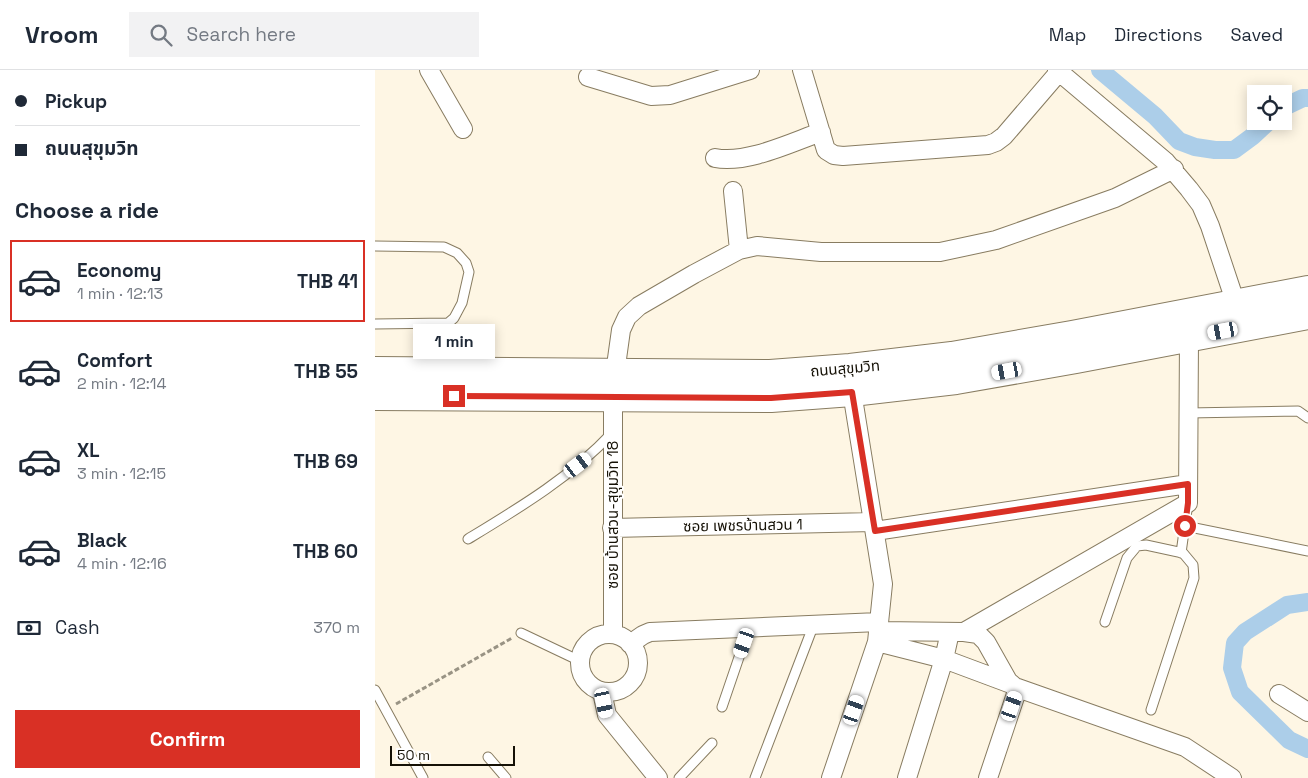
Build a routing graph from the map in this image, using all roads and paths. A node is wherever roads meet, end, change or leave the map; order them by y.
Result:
1 (429, 70) edge
2 (750, 70) edge
3 (802, 70) edge
4 (1058, 71) edge
5 (587, 76) dead end
6 (463, 129) dead end
7 (821, 132) junction
8 (715, 158) dead end
9 (1174, 169) junction
10 (733, 191) dead end
11 (375, 246) edge
12 (739, 250) junction
13 (1308, 290) edge
14 (1236, 304) junction
15 (1308, 315) edge
16 (448, 323) junction
17 (375, 324) edge
18 (1189, 338) junction
19 (375, 371) edge
20 (437, 371) junction
21 (608, 381) junction
22 (852, 392) junction
23 (375, 396) edge
24 (1188, 413) junction
25 (1308, 418) edge
26 (612, 434) junction
27 (1188, 484) junction
28 (1188, 503) junction
29 (874, 526) junction
30 (1185, 526) junction
31 (613, 528) junction
32 (468, 539) dead end
33 (1308, 551) edge
34 (1181, 553) junction
35 (1105, 622) dead end
36 (814, 624) junction
37 (749, 628) junction
38 (878, 632) junction
39 (957, 632) junction
40 (521, 633) joint
41 (613, 634) junction
42 (630, 644) junction
43 (944, 659) junction
44 (580, 661) junction
45 (1015, 686) junction
46 (375, 690) edge
47 (602, 692) junction
48 (1279, 694) dead end
49 (722, 707) dead end
50 (386, 710) junction
51 (1151, 710) dead end
52 (1308, 712) edge
53 (712, 743) dead end
54 (488, 757) dead end
55 (423, 778) edge
56 (506, 778) edge
57 (658, 778) edge
58 (679, 778) edge
59 (755, 778) edge
60 (831, 778) edge
61 (907, 778) edge
62 (988, 778) edge
63 (1232, 778) edge

1 - 6 street
2 - 5 street
3 - 7 street
4 - 7 street
4 - 9 street
7 - 8 street
9 - 12 street
9 - 14 street
10 - 12 street
11 - 16 lane
12 - 21 street, ซอย บ้านสวน-สุขุมวิท 18
13 - 14 main road, ถนนสุขุมวิท
14 - 21 main road, ถนนสุขุมวิท
15 - 18 main road, ถนนสุขุมวิท
16 - 17 lane
16 - 20 lane
18 - 22 main road, ถนนสุขุมวิท
18 - 24 street
19 - 20 main road, ถนนสุขุมวิท
20 - 21 main road, ถนนสุขุมวิท
21 - 22 main road, ถนนสุขุมวิท
21 - 23 main road, ถนนสุขุมวิท
21 - 26 street, ซอย บ้านสวน-สุขุมวิท 18
22 - 29 street
24 - 25 lane
24 - 27 street
26 - 31 street, ซอย บ้านสวน-สุขุมวิท 18
26 - 32 lane
27 - 28 street
27 - 29 street, ซอย เพชรบ้านสวน 1
28 - 30 lane
28 - 39 street
29 - 31 street, ซอย เพชรบ้านสวน 1
29 - 38 street
30 - 33 lane
30 - 34 lane
31 - 41 street, ซอย บ้านสวน-สุขุมวิท 18
34 - 35 lane
34 - 51 lane
36 - 37 street
36 - 38 street
36 - 59 lane
37 - 42 street
37 - 49 lane
38 - 39 street
38 - 43 street
38 - 60 street
39 - 43 street
39 - 45 street
40 - 44 lane
40 - 50 path
41 - 42 street
41 - 44 street
42 - 47 street
43 - 45 street
43 - 61 street
44 - 47 street
45 - 62 street
45 - 63 street
46 - 50 lane
47 - 57 street
48 - 52 street
50 - 55 lane
53 - 58 lane
54 - 56 lane

